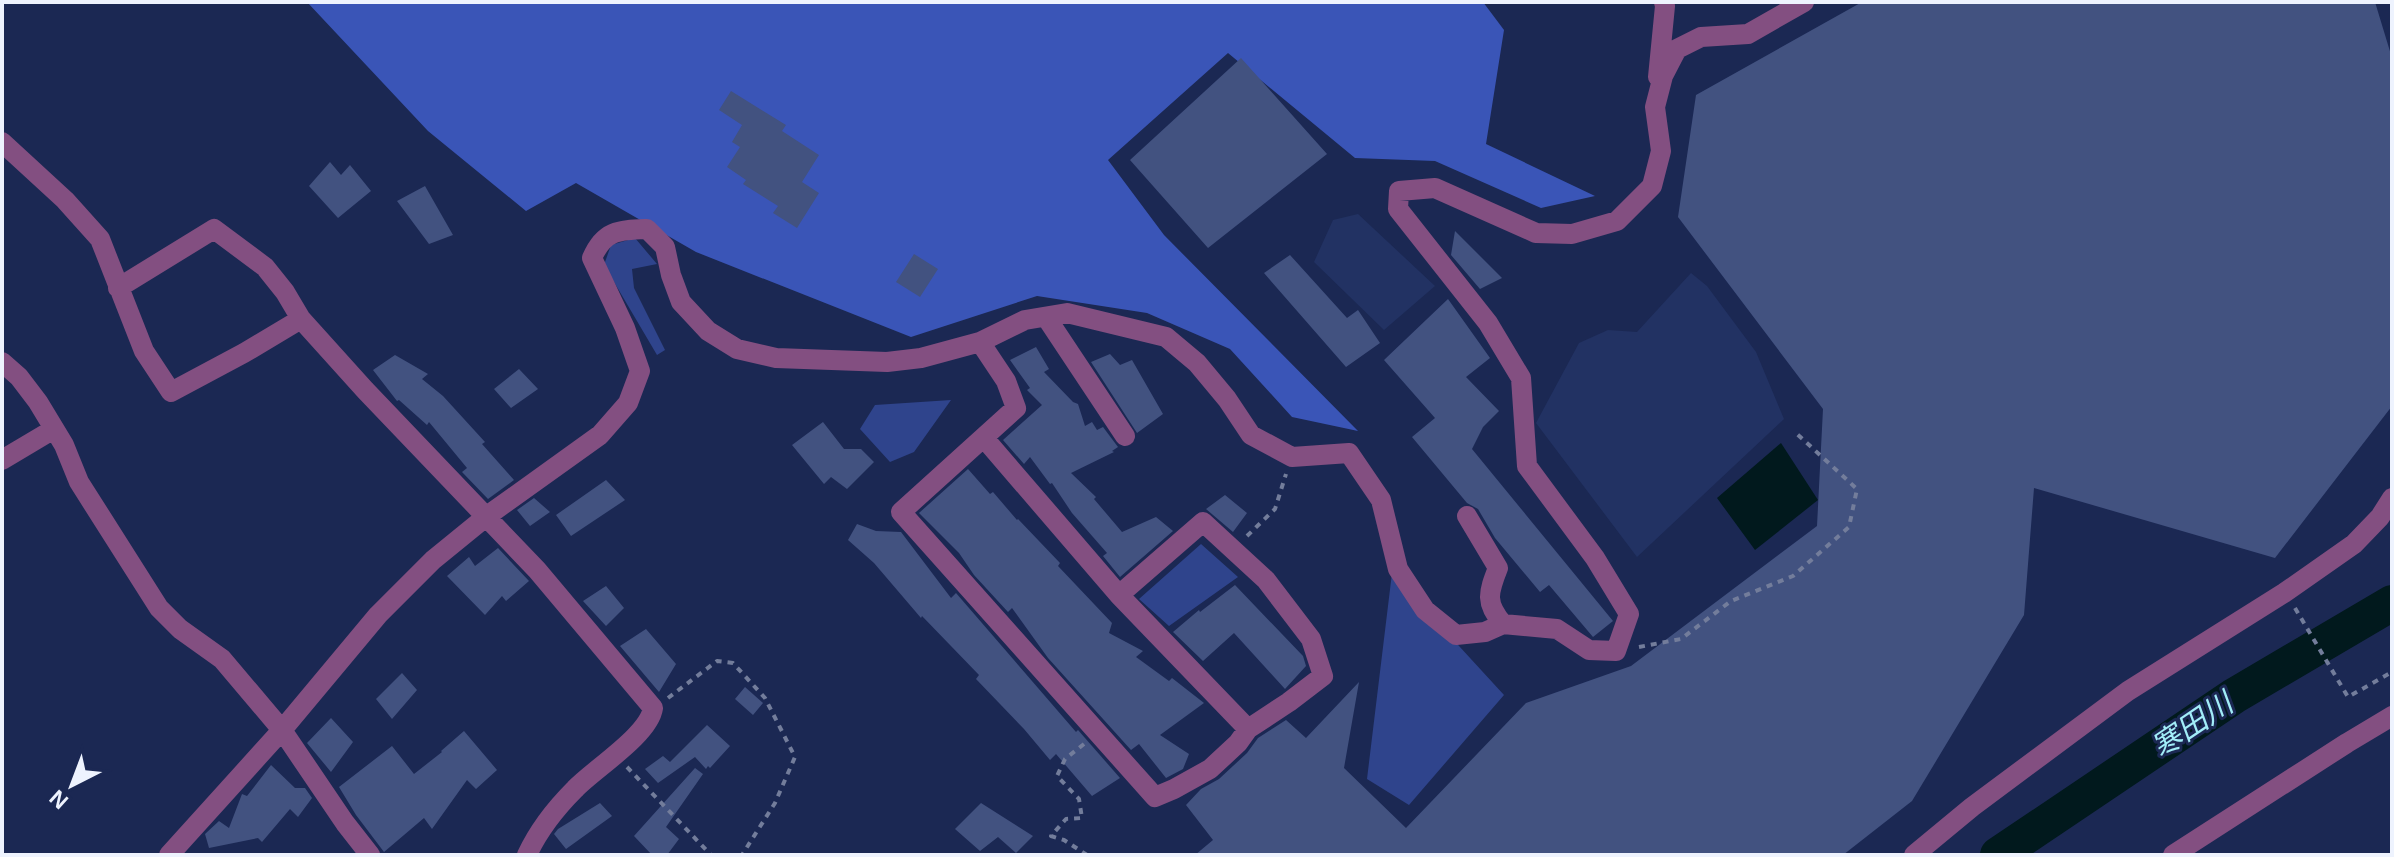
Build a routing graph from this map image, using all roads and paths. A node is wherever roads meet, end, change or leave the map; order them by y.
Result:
1 (1664, 2) edge
2 (1804, 2) edge
3 (1655, 107) junction
4 (2, 142) edge
5 (118, 288) junction
6 (1046, 317) junction
7 (301, 319) junction
8 (980, 342) junction
9 (2, 362) edge
10 (54, 429) junction
11 (1796, 433) dead end
12 (1125, 436) dead end
13 (984, 438) junction
14 (1292, 457) junction
15 (2, 460) edge
16 (2392, 498) edge
17 (487, 516) junction
18 (1467, 516) dead end
19 (1233, 550) junction
20 (2284, 593) junction
21 (1119, 595) junction
22 (1503, 624) junction
23 (1616, 651) junction
24 (2392, 672) edge
25 (2392, 716) edge
26 (651, 719) junction
27 (1248, 729) junction
28 (282, 730) junction
29 (1099, 734) junction
30 (615, 755) junction
31 (169, 855) edge
32 (370, 855) edge
33 (527, 855) edge
34 (711, 855) edge
35 (742, 855) edge
36 (1087, 855) edge
37 (1914, 855) edge
38 (2173, 855) edge

1 - 3 street
2 - 3 street
3 - 23 street
4 - 5 street
5 - 7 street
5 - 7 street
6 - 8 street
6 - 12 street
6 - 14 street
7 - 17 street
8 - 13 street
8 - 17 street
9 - 10 street
10 - 15 street
10 - 28 street
11 - 23 path
13 - 21 street
13 - 29 street
14 - 19 path
14 - 22 street
16 - 20 street
17 - 26 street
17 - 28 street
18 - 22 street
19 - 21 street
19 - 27 street
20 - 24 path
20 - 37 street
21 - 27 street
22 - 23 street
25 - 38 street
26 - 30 street
26 - 35 path
27 - 29 street
28 - 31 street
28 - 32 street
29 - 36 path
30 - 33 street
30 - 34 path

